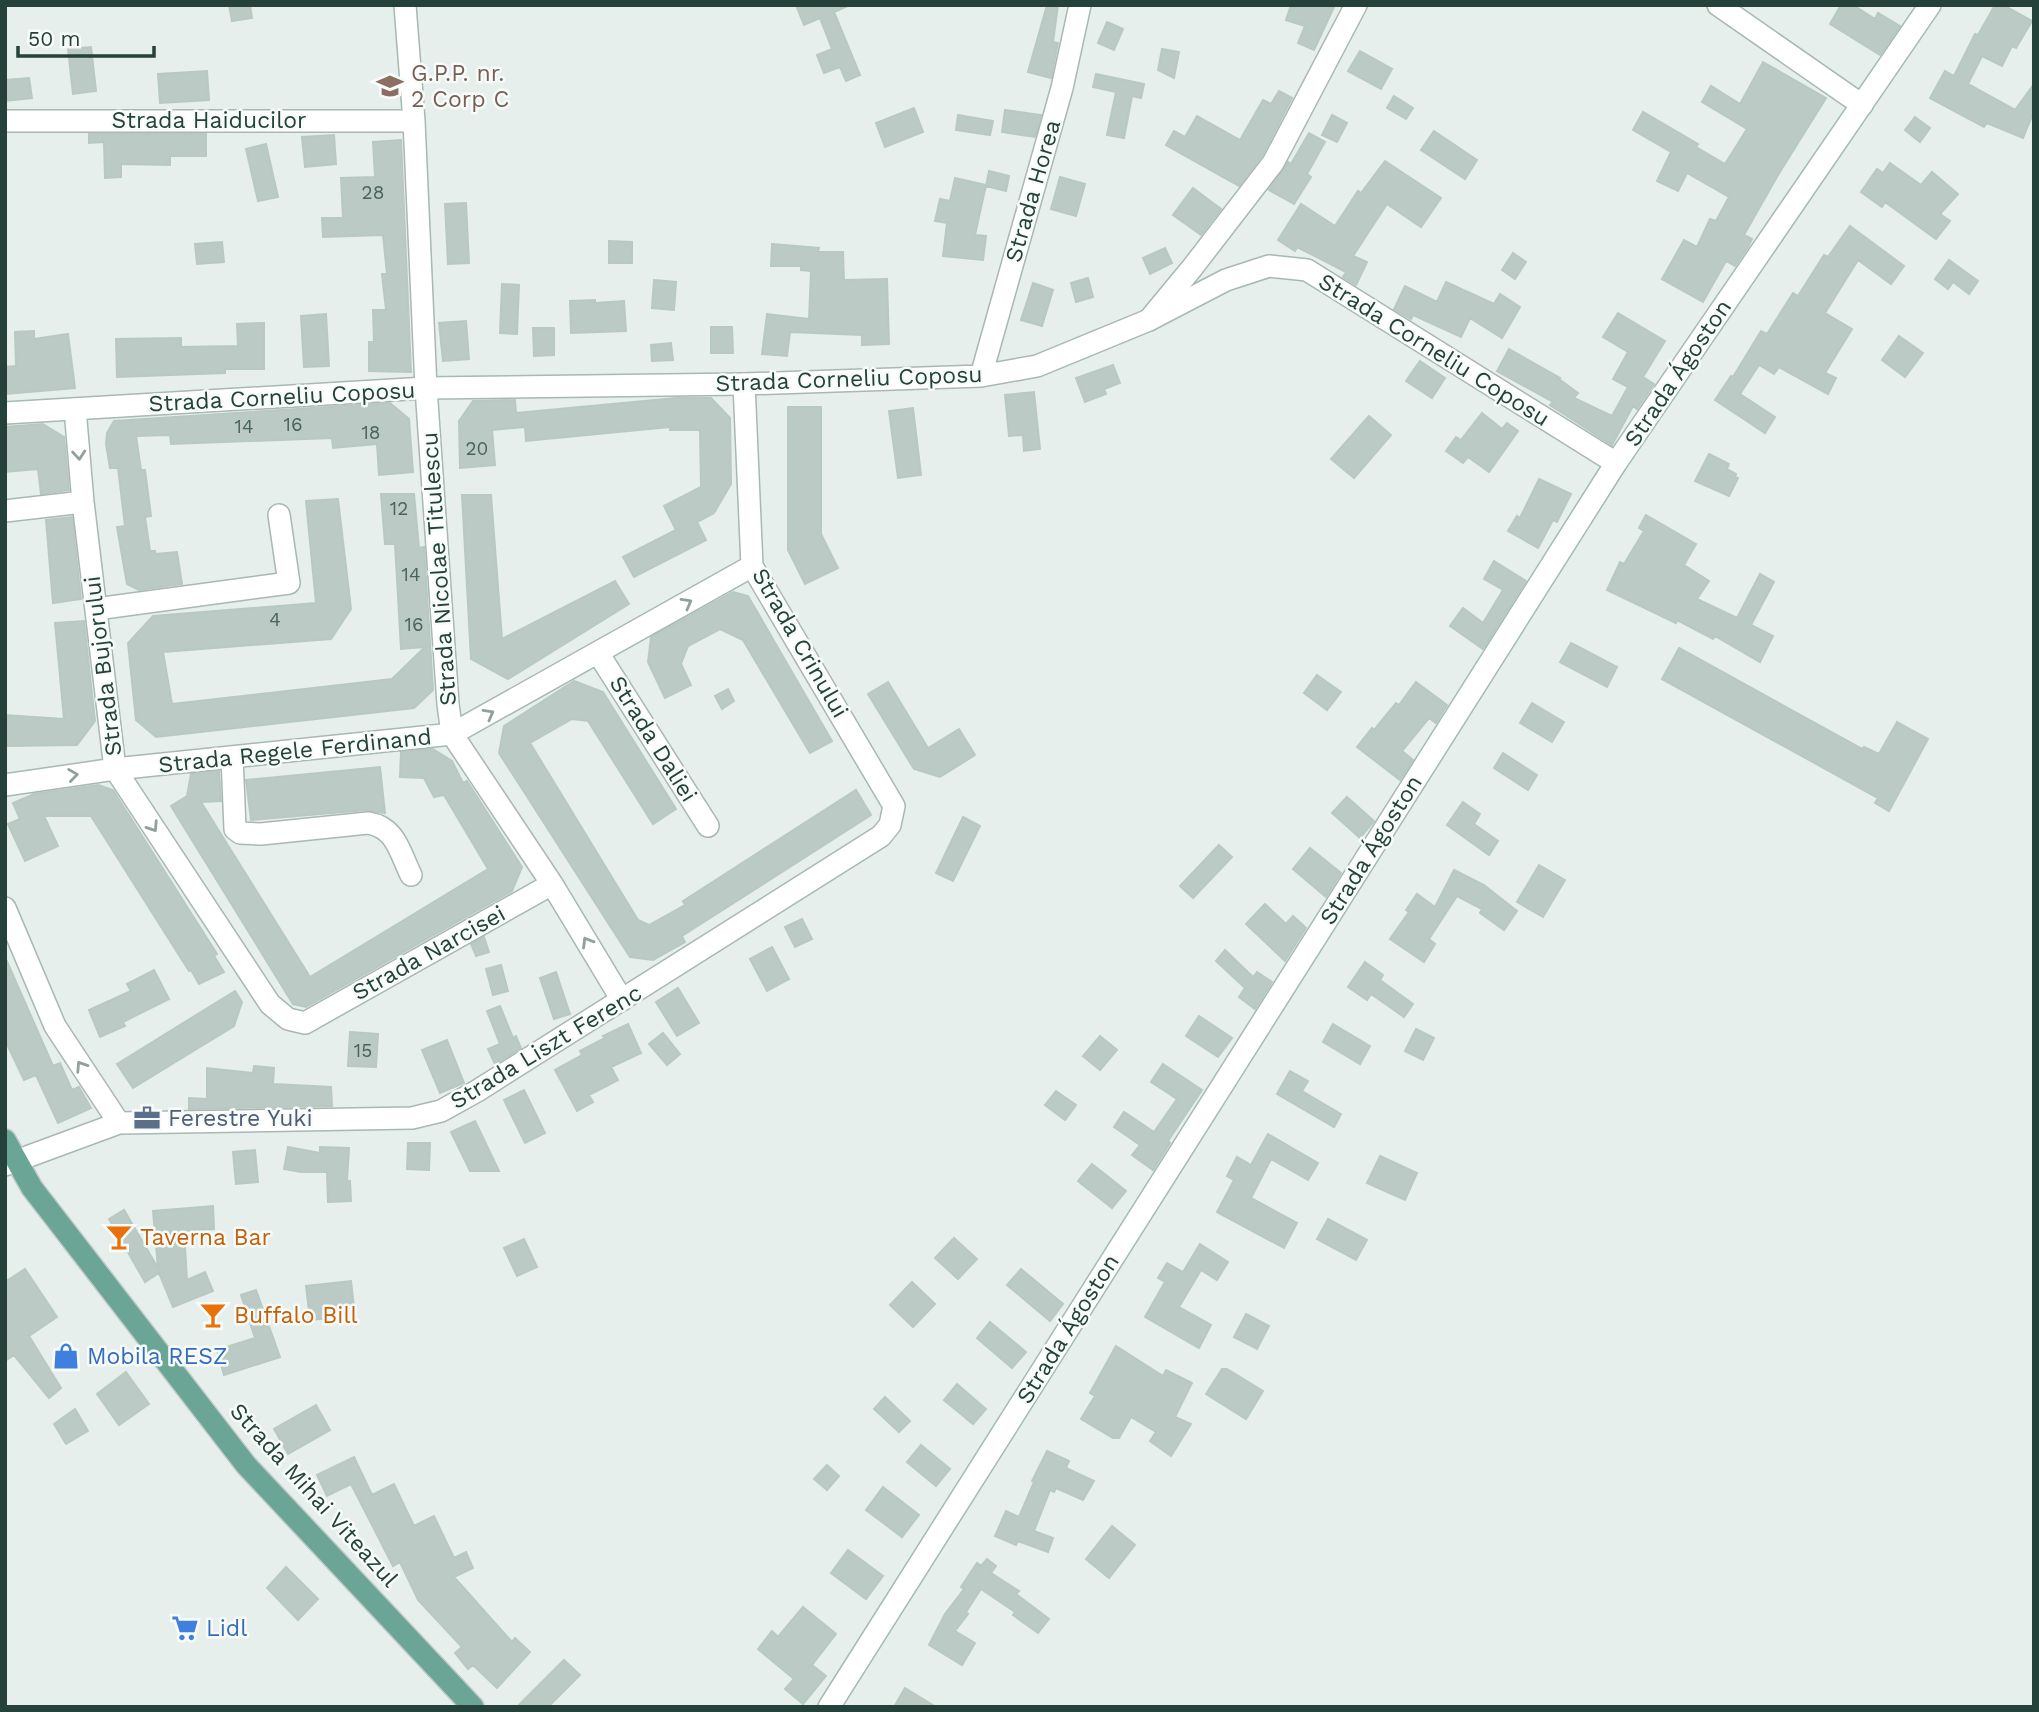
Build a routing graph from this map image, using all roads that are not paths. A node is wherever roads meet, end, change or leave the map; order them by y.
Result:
1 (404, 5) edge
2 (1080, 5) edge
3 (1356, 5) edge
4 (1718, 5) edge
5 (1930, 5) edge
6 (1862, 105) junction
7 (5, 121) edge
8 (414, 121) junction
9 (1149, 320) junction
10 (981, 376) junction
11 (744, 384) junction
12 (426, 388) junction
13 (75, 409) junction
14 (5, 413) edge
15 (1616, 463) junction
16 (83, 502) junction
17 (5, 511) edge
18 (279, 515) dead end
19 (752, 566) junction
20 (96, 609) junction
21 (598, 653) junction
22 (452, 734) junction
23 (232, 757) junction
24 (115, 769) junction
25 (5, 785) edge
26 (894, 806) joint
27 (709, 826) dead end
28 (411, 875) dead end
29 (552, 884) junction
30 (5, 908) edge
31 (622, 1000) junction
32 (305, 1023) joint
33 (119, 1123) junction
34 (5, 1140) edge
35 (10, 1163) edge
36 (473, 1707) edge
37 (829, 1707) edge

1 - 8 street, Strada Nicolae Titulescu
2 - 10 street, Strada Horea
3 - 9 street
4 - 6 street
5 - 6 street, Strada Ágoston
6 - 15 street, Strada Ágoston
7 - 8 street, Strada Haiducilor
8 - 12 street, Strada Nicolae Titulescu
9 - 10 street, Strada Corneliu Coposu
9 - 15 street, Strada Corneliu Coposu
10 - 11 street, Strada Corneliu Coposu
11 - 12 street, Strada Corneliu Coposu
11 - 19 street, Strada Crinului
12 - 13 street, Strada Corneliu Coposu
12 - 22 street, Strada Nicolae Titulescu
13 - 14 street, Strada Corneliu Coposu
13 -> 16 street, Strada Bujorului
15 - 37 street, Strada Ágoston
16 - 17 street
16 - 20 street, Strada Bujorului
18 - 20 street
21 -> 19 street, Strada Regele Ferdinand
19 - 26 street, Strada Crinului
20 - 24 street, Strada Bujorului
22 -> 21 street, Strada Regele Ferdinand
21 - 27 street, Strada Daliei
22 - 23 street, Strada Regele Ferdinand
22 - 29 street, Strada Nicolae Titulescu
23 - 24 street, Strada Regele Ferdinand
23 - 28 street
25 -> 24 street, Strada Regele Ferdinand
24 -> 32 street, Strada Bujorului
26 - 31 street, Strada Liszt Ferenc
31 -> 29 street, Strada Nicolae Titulescu
29 - 32 street, Strada Narcisei
33 -> 30 street
31 - 33 street, Strada Liszt Ferenc
33 - 35 street, Strada Liszt Ferenc
34 - 35 main road, Strada Mihai Viteazul
35 - 36 main road, Strada Mihai Viteazul

